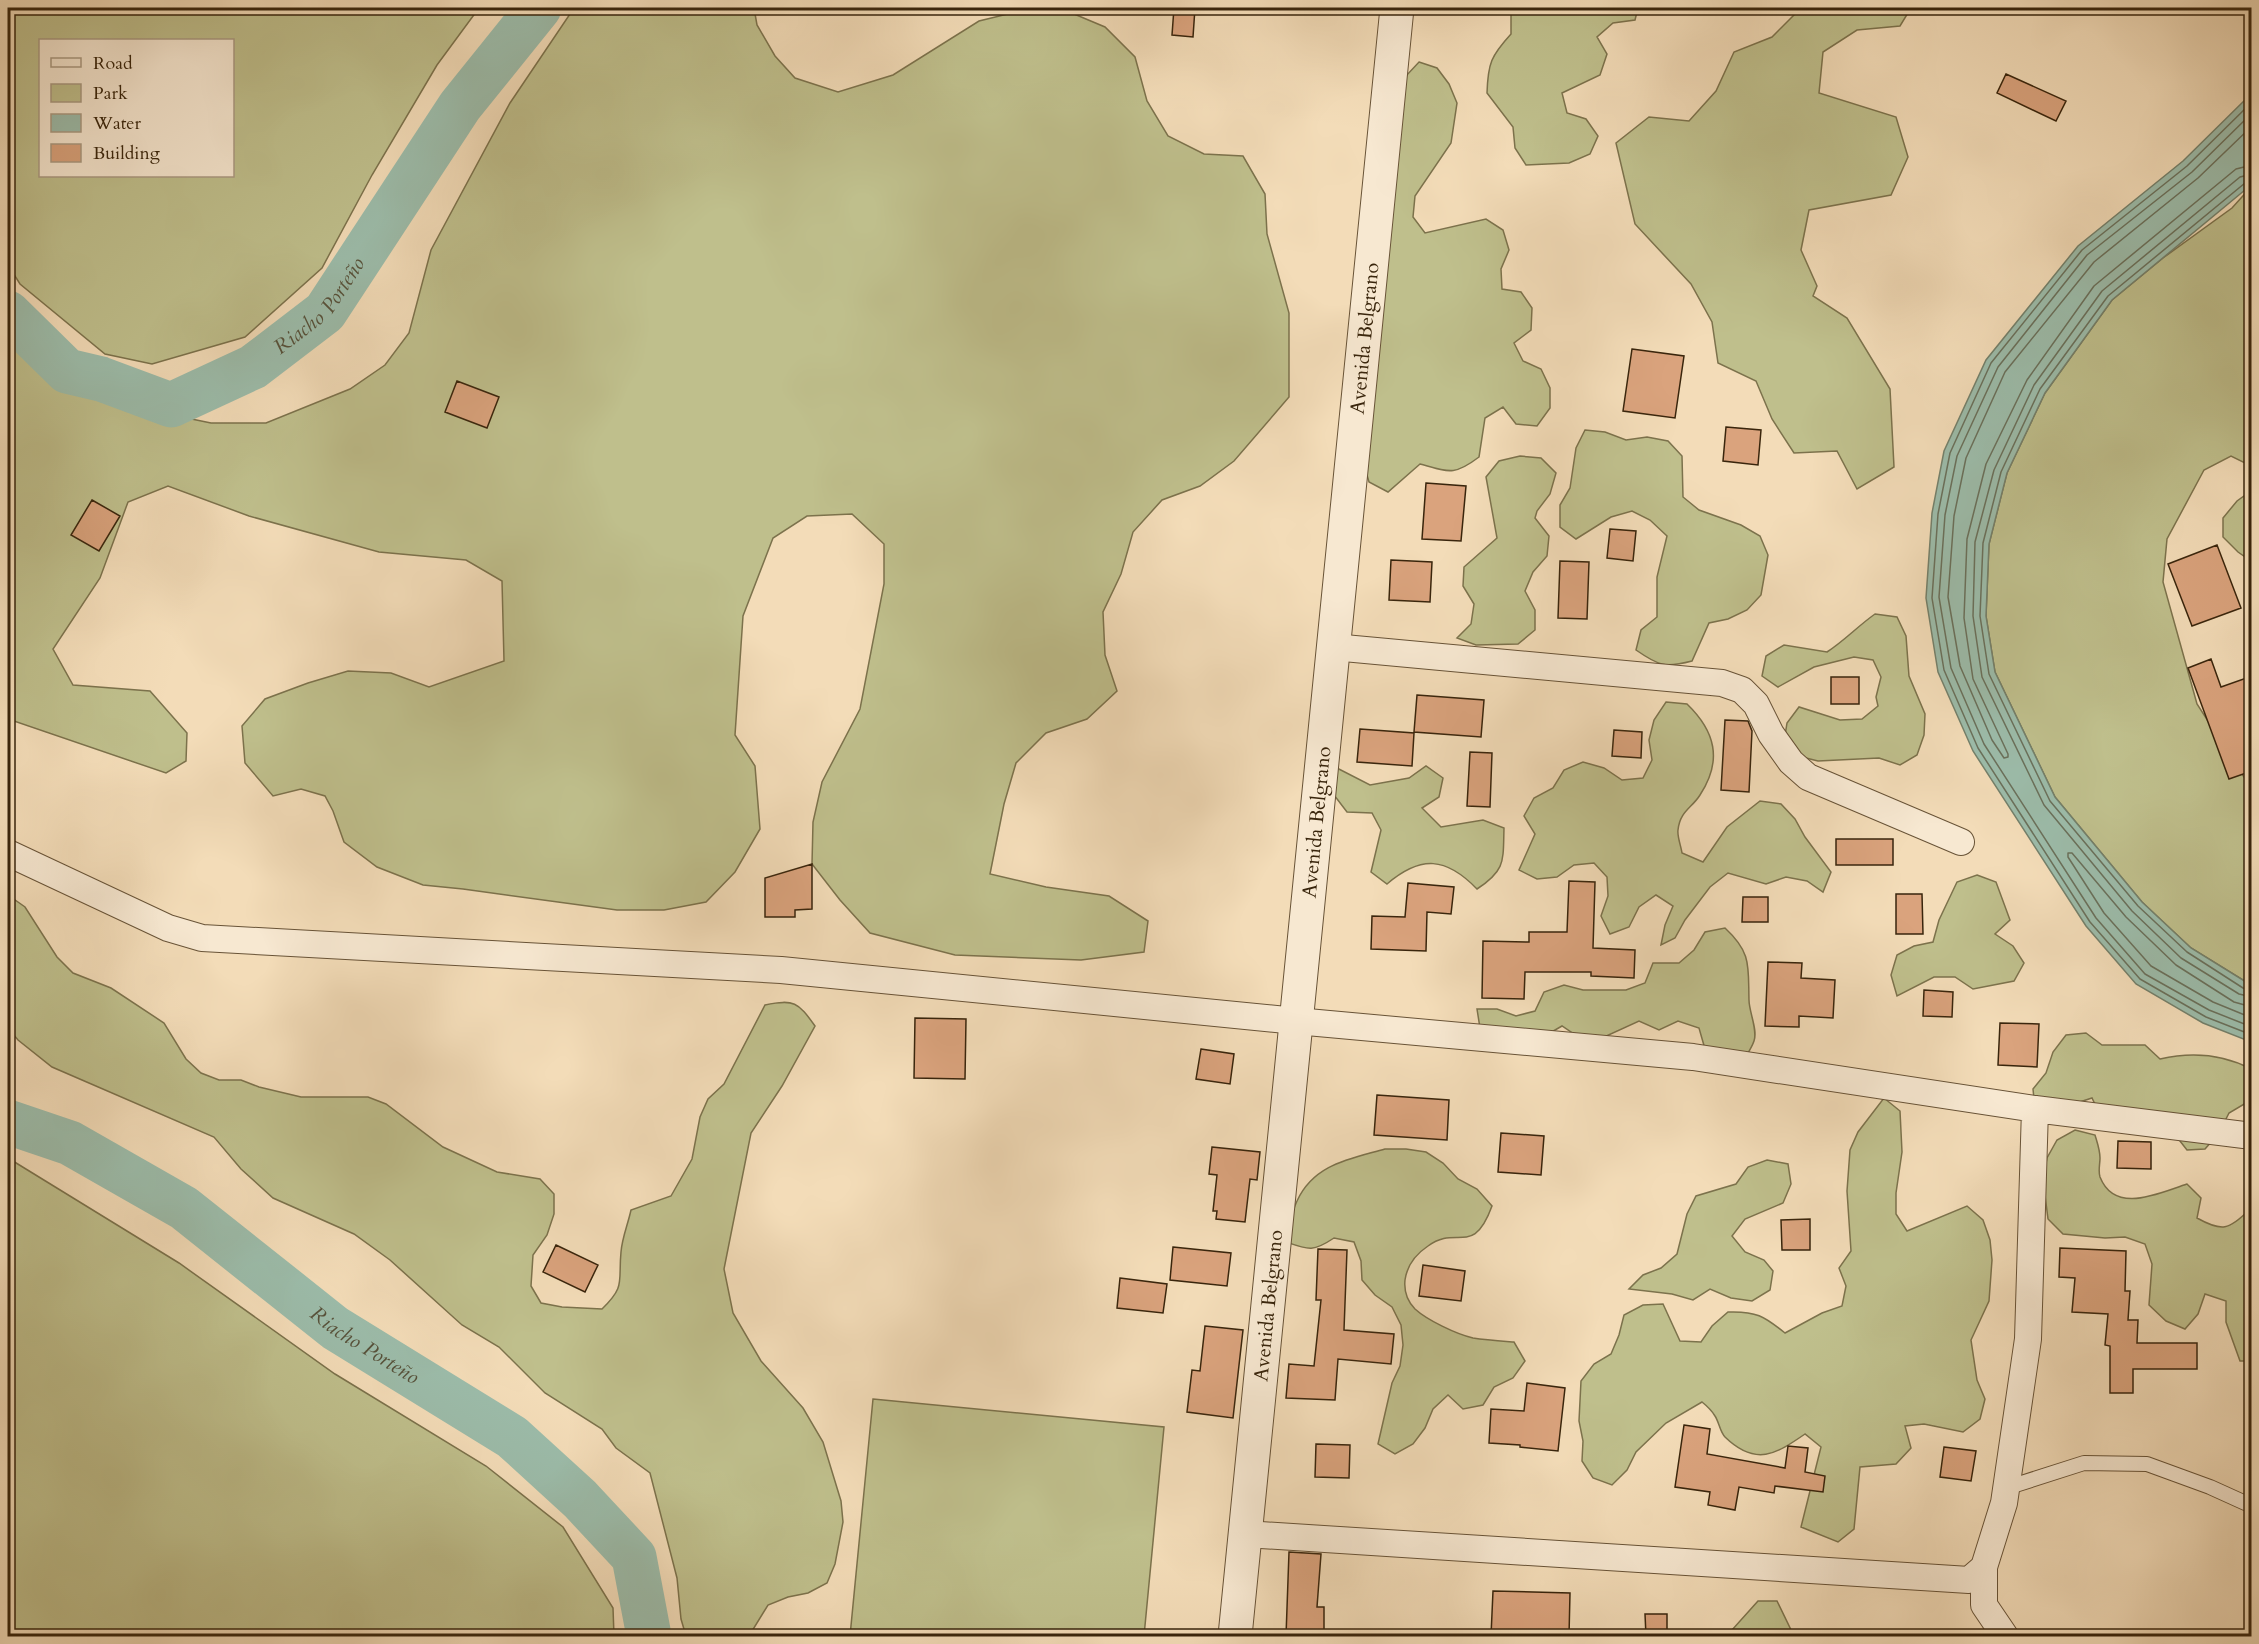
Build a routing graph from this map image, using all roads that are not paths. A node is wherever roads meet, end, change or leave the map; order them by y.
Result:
1 (1397, 8) edge
2 (1333, 647) junction
3 (1961, 842) dead end
4 (8, 853) edge
5 (1296, 1021) junction
6 (2035, 1109) junction
7 (2252, 1136) edge
8 (2006, 1488) junction
9 (2252, 1506) edge
10 (1245, 1534) junction
11 (1984, 1567) junction
12 (1235, 1636) edge
13 (2004, 1636) edge

1 - 2 street, Avenida Belgrano
2 - 3 street
2 - 5 street, Avenida Belgrano
4 - 5 street
5 - 6 street
5 - 10 street, Avenida Belgrano
6 - 7 street
6 - 8 street
8 - 9 lane
8 - 11 street
10 - 11 street
10 - 12 street, Avenida Belgrano
11 - 13 street

